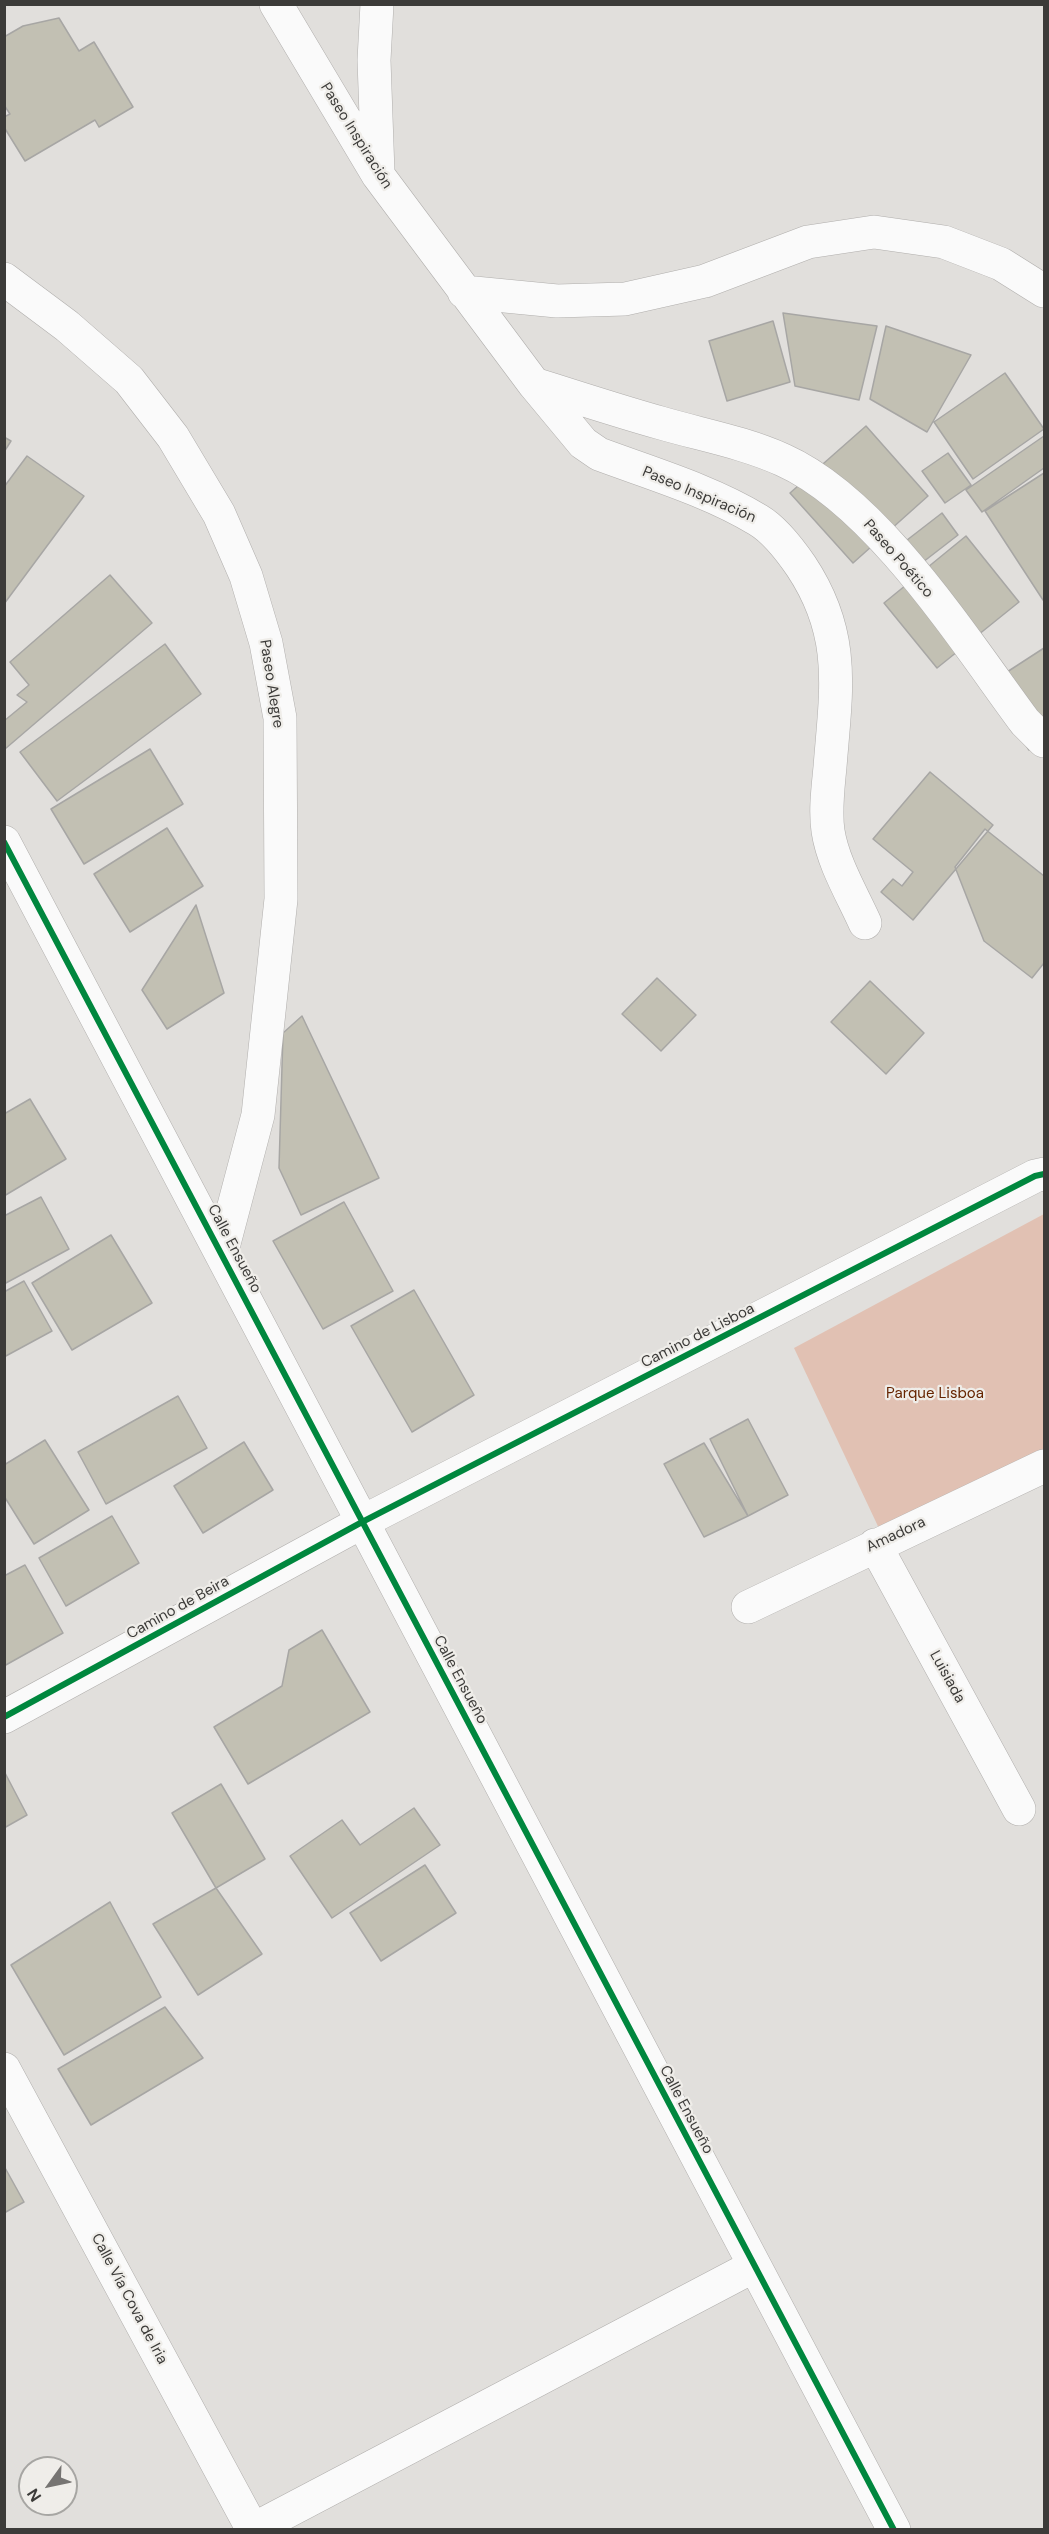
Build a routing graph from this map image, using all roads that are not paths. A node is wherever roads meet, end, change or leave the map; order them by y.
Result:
1 (276, 4) edge
2 (377, 4) edge
3 (378, 175) junction
4 (4, 279) edge
5 (1044, 291) edge
6 (464, 292) junction
7 (534, 384) junction
8 (1044, 741) edge
9 (4, 842) edge
10 (865, 923) dead end
11 (1041, 1180) edge
12 (222, 1251) junction
13 (1044, 1466) edge
14 (364, 1521) junction
15 (875, 1545) junction
16 (748, 1607) dead end
17 (4, 1717) edge
18 (1019, 1809) dead end
19 (4, 2069) edge
20 (754, 2266) junction
21 (253, 2529) edge
22 (894, 2529) edge

1 - 3 street, Paseo Inspiración
2 - 3 street
3 - 6 street, Paseo Inspiración
4 - 12 street, Paseo Alegre
5 - 6 street
6 - 7 street, Paseo Inspiración
7 - 8 street, Paseo Poético
7 - 10 street, Paseo Inspiración
9 - 12 street, Calle Ensueño
11 - 14 street, Camino de Lisboa
12 - 14 street, Calle Ensueño
13 - 15 street, Amadora
14 - 17 street, Camino de Beira
14 - 20 street, Calle Ensueño
15 - 16 street, Amadora
15 - 18 street, Luisiada
19 - 21 street, Calle Vía Cova de Iria
20 - 21 street
20 - 22 street, Calle Ensueño

